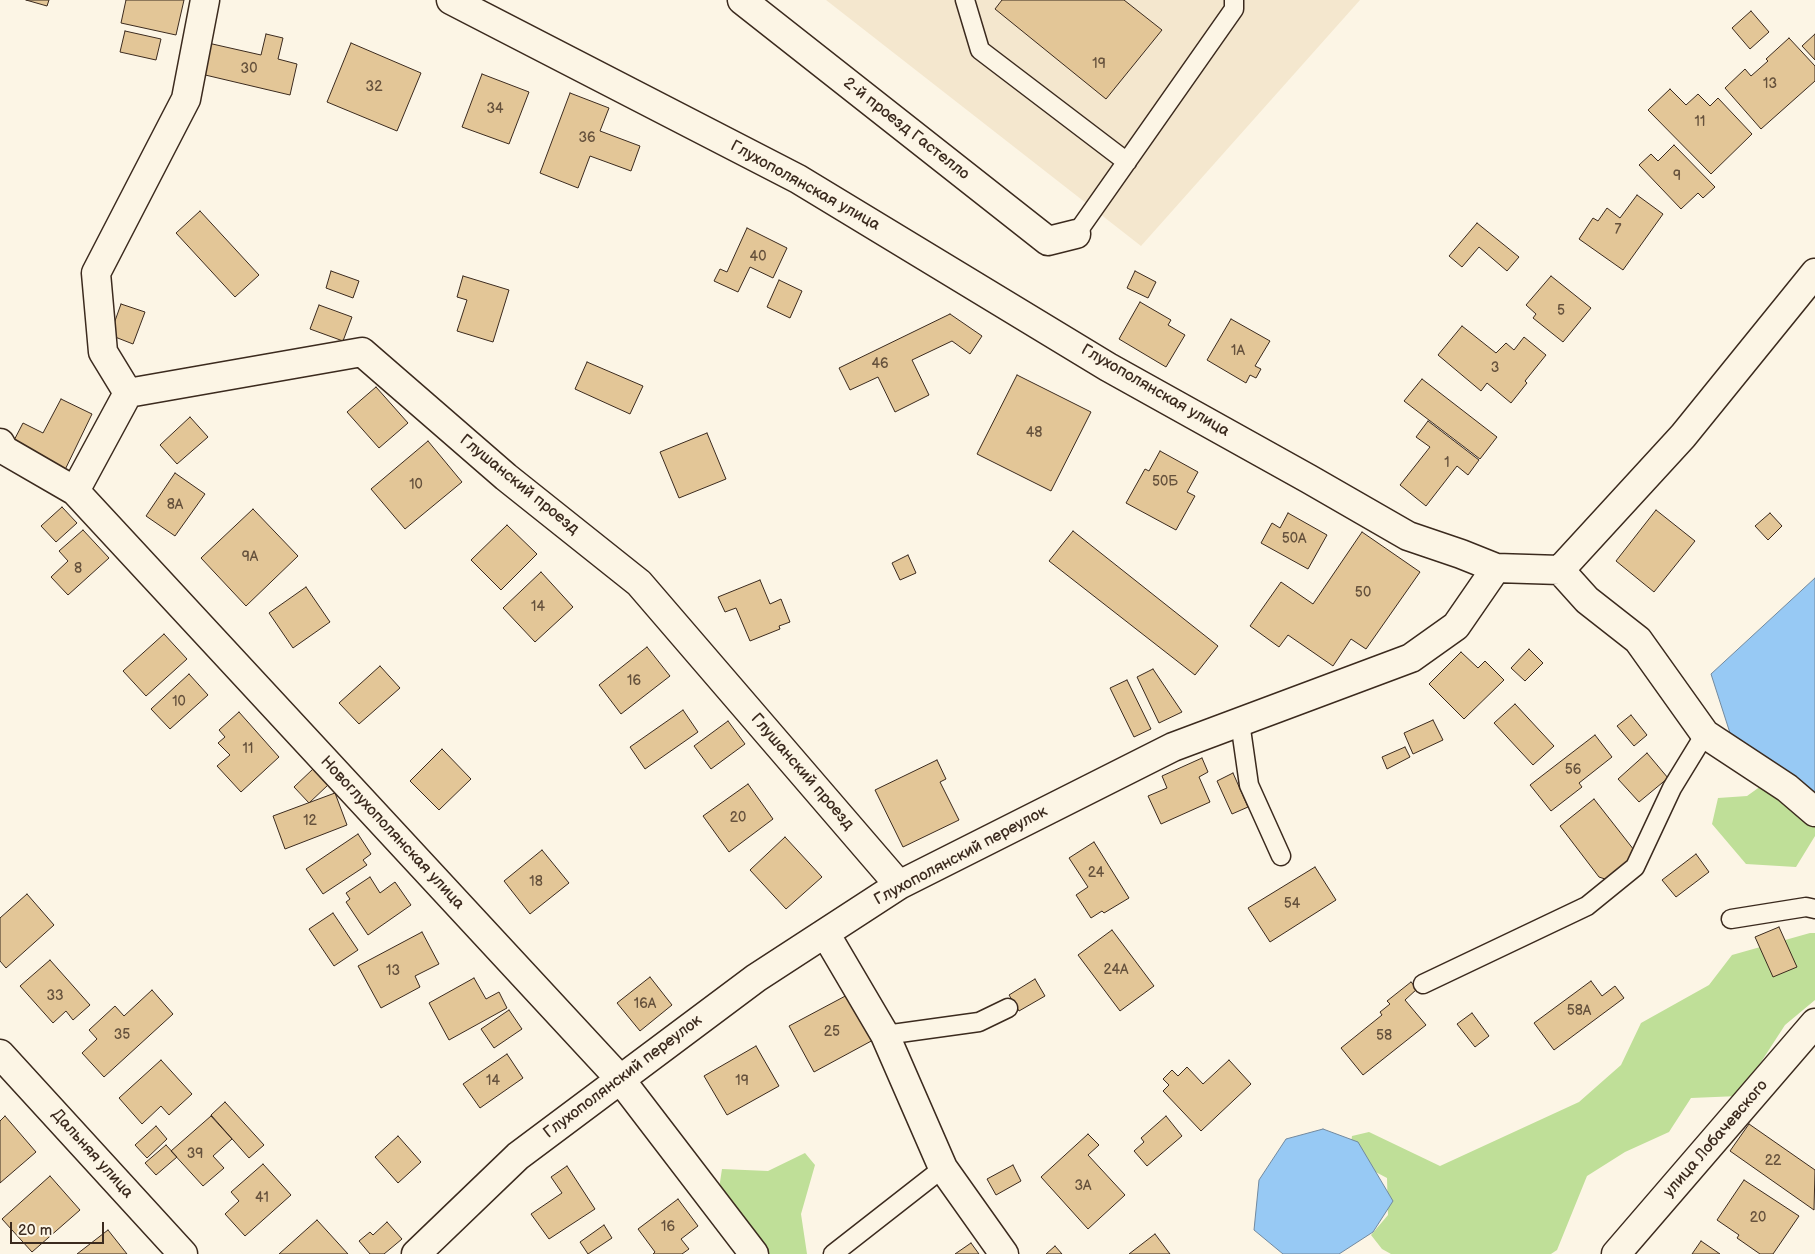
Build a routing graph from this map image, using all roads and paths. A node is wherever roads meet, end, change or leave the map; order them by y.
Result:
1 (204, 0) edge
2 (451, 0) edge
3 (742, 0) edge
4 (966, 0) edge
5 (1234, 0) edge
6 (1127, 162) junction
7 (1076, 234) joint
8 (1815, 273) edge
9 (128, 393) junction
10 (0, 443) edge
11 (74, 491) junction
12 (1496, 568) junction
13 (1560, 570) junction
14 (1240, 722) junction
15 (1705, 734) junction
16 (1815, 812) edge
17 (1281, 856) dead end
18 (899, 885) junction
19 (1815, 909) edge
20 (1732, 918) dead end
21 (825, 933) junction
22 (1423, 984) dead end
23 (1008, 1008) dead end
24 (1815, 1023) edge
25 (885, 1035) junction
26 (0, 1054) edge
27 (620, 1079) junction
28 (943, 1168) junction
29 (184, 1254) edge
30 (416, 1254) edge
31 (754, 1254) edge
32 (833, 1254) edge
33 (1004, 1254) edge
34 (1616, 1254) edge

1 - 9 street
2 - 12 street, Глухополянская улица
3 - 7 street, 2-й проезд Гастелло
4 - 6 lane
5 - 6 lane
6 - 7 lane
8 - 13 street
9 - 11 street
9 - 18 street, Глушанский проезд
10 - 11 street, Новоглухополянская улица
11 - 27 street, Новоглухополянская улица
12 - 13 street, Глухополянская улица
12 - 14 street, Глухополянский переулок
13 - 15 street
14 - 17 lane
14 - 18 street, Глухополянский переулок
15 - 16 street
15 - 22 lane
18 - 21 street, Глухополянский переулок
19 - 20 lane
21 - 25 street
21 - 27 street, Глухополянский переулок
23 - 25 lane
24 - 34 street, улица Лобачевского
25 - 28 street
26 - 29 street, Дальняя улица
27 - 30 street, Глухополянский переулок
27 - 31 street, Новоглухополянская улица
28 - 32 lane
28 - 33 street

